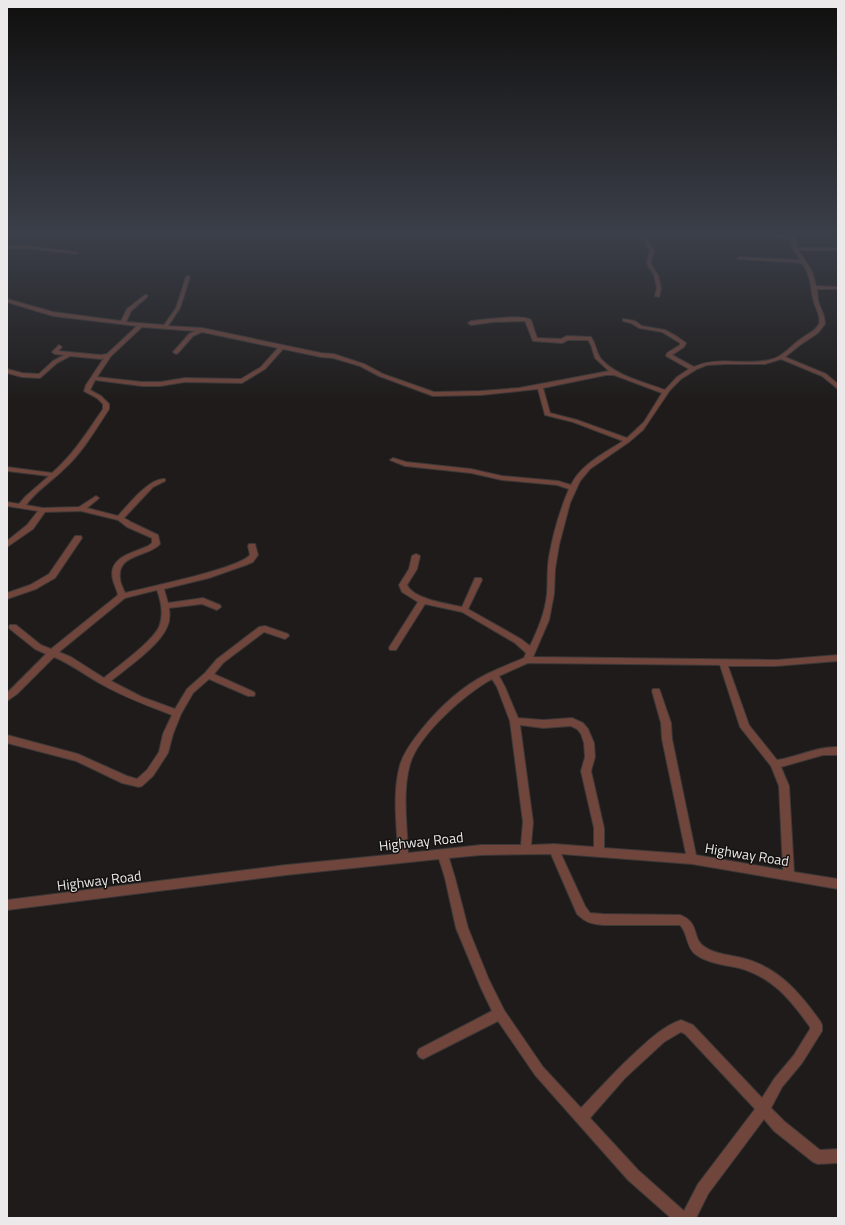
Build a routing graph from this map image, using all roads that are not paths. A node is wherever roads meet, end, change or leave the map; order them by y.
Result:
1 (184, 289) edge
2 (659, 289) edge
3 (814, 289) edge
4 (145, 296) dead end
5 (657, 296) dead end
6 (7, 300) edge
7 (625, 320) dead end
8 (123, 322) junction
9 (471, 323) dead end
10 (141, 325) junction
11 (165, 327) junction
12 (202, 330) junction
13 (282, 346) junction
14 (59, 347) dead end
15 (176, 352) dead end
16 (68, 355) junction
17 (105, 357) junction
18 (781, 357) junction
19 (694, 369) junction
20 (7, 371) edge
21 (615, 373) junction
22 (94, 378) junction
23 (838, 386) edge
24 (540, 387) junction
25 (666, 392) junction
26 (627, 440) junction
27 (393, 460) dead end
28 (7, 469) edge
29 (53, 476) junction
30 (164, 480) dead end
31 (573, 488) junction
32 (96, 498) dead end
33 (7, 504) edge
34 (22, 505) junction
35 (81, 509) junction
36 (43, 510) junction
37 (120, 518) junction
38 (78, 538) dead end
39 (7, 545) edge
40 (252, 546) dead end
41 (416, 556) dead end
42 (478, 580) dead end
43 (160, 588) junction
44 (7, 596) edge
45 (122, 596) junction
46 (423, 601) junction
47 (166, 606) junction
48 (217, 607) dead end
49 (464, 610) junction
50 (13, 627) dead end
51 (286, 636) dead end
52 (393, 648) dead end
53 (52, 653) junction
54 (529, 656) junction
55 (838, 658) edge
56 (723, 663) junction
57 (208, 675) junction
58 (494, 675) junction
59 (105, 682) junction
60 (656, 691) dead end
61 (251, 694) dead end
62 (7, 698) edge
63 (177, 713) junction
64 (514, 721) junction
65 (7, 739) edge
66 (838, 751) edge
67 (775, 764) junction
68 (526, 849) junction
69 (554, 849) junction
70 (599, 852) junction
71 (442, 853) junction
72 (403, 857) junction
73 (692, 860) junction
74 (789, 875) junction
75 (838, 884) edge
76 (7, 905) edge
77 (500, 1014) junction
78 (423, 1053) dead end
79 (763, 1109) junction
80 (582, 1117) junction
81 (838, 1156) edge
82 (681, 1218) edge
83 (688, 1218) edge

1 - 11 street
2 - 5 street
3 - 18 street
4 - 8 street
6 - 8 street
7 - 19 street
8 - 10 street
9 - 21 street
10 - 11 street
10 - 17 street
11 - 12 street
12 - 13 street
12 - 15 street
13 - 22 street
13 - 24 street
14 - 16 street
16 - 17 street
16 - 20 street
17 - 22 street
18 - 19 street
18 - 23 street
19 - 25 street
21 - 24 street
21 - 25 street
22 - 29 street
24 - 26 street
25 - 26 street
26 - 31 street
27 - 31 street
28 - 29 street
29 - 34 street
30 - 37 street
31 - 54 street
32 - 35 street
33 - 34 street
34 - 36 street
35 - 36 street
35 - 37 street
36 - 39 street
37 - 45 street
38 - 44 street
40 - 43 street
41 - 46 street
42 - 49 street
43 - 45 street
43 - 47 street
45 - 53 street
46 - 49 street
46 - 52 street
47 - 48 street
47 - 59 street
49 - 54 street
50 - 53 street
51 - 57 street
53 - 59 street
53 - 62 street
54 - 56 street
54 - 58 street
55 - 56 street
56 - 67 street
57 - 61 street
57 - 63 street
58 - 64 street
58 - 72 street
59 - 63 street
60 - 73 street
63 - 65 street
64 - 68 street
64 - 70 street
66 - 67 street
67 - 74 street
68 - 69 street, Highway Road
68 - 71 street, Highway Road
69 - 70 street, Highway Road
69 - 79 street
70 - 73 street, Highway Road
71 - 72 street, Highway Road
71 - 77 street
72 - 76 street, Highway Road
73 - 74 street, Highway Road
74 - 75 street, Highway Road
77 - 78 street
77 - 80 street
79 - 80 street
79 - 81 street
79 - 83 street
80 - 82 street

